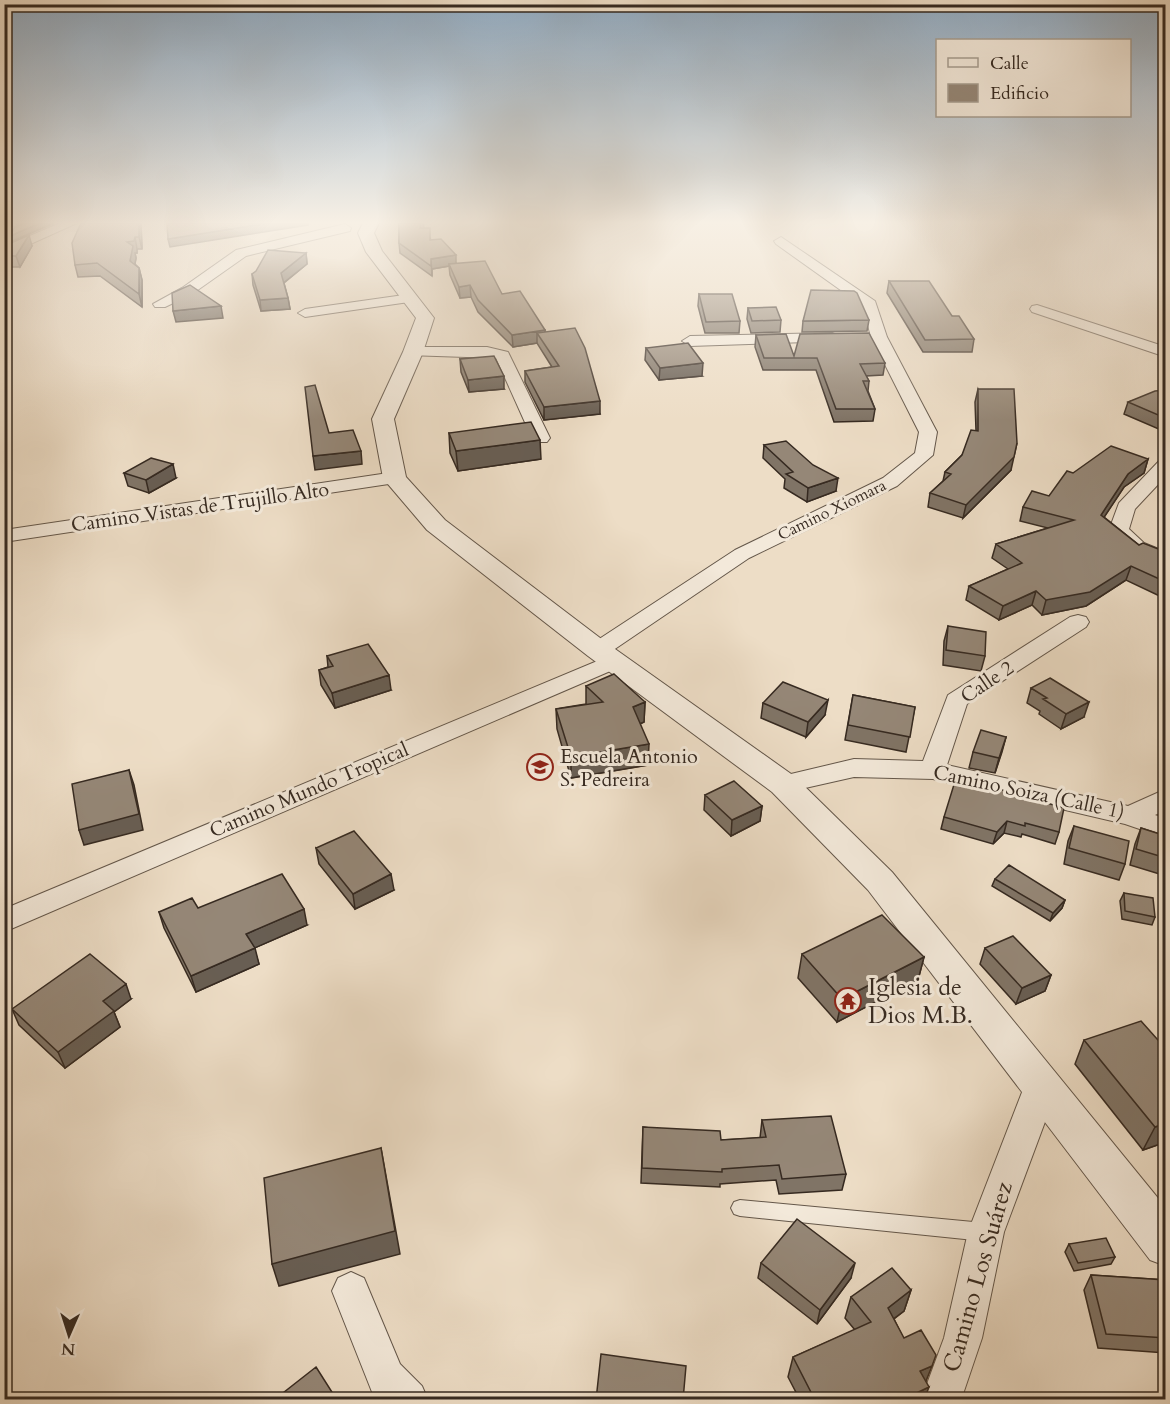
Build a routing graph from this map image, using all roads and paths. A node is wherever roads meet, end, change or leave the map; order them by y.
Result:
1 (190, 289) edge
2 (403, 289) edge
3 (848, 289) edge
4 (411, 298) junction
5 (160, 304) dead end
6 (1036, 309) dead end
7 (305, 313) dead end
8 (844, 338) edge
9 (690, 342) edge
10 (413, 352) junction
11 (1166, 352) edge
12 (541, 438) edge
13 (1166, 465) edge
14 (395, 478) junction
15 (4, 536) edge
16 (1166, 561) edge
17 (1078, 622) dead end
18 (606, 655) junction
19 (933, 770) junction
20 (783, 784) junction
21 (1166, 798) edge
22 (1131, 816) junction
23 (1166, 829) edge
24 (4, 921) edge
25 (1041, 1087) junction
26 (740, 1208) dead end
27 (986, 1232) junction
28 (1166, 1244) edge
29 (351, 1291) dead end
30 (408, 1400) edge
31 (941, 1400) edge

1 - 5 street
2 - 4 street
3 - 18 street, Camino Xiomara
4 - 7 street
4 - 10 street
6 - 11 street
8 - 9 street
10 - 12 street
10 - 14 street
13 - 16 street
14 - 15 street, Camino Vistas de Trujillo Alto
14 - 18 street
17 - 19 street, Calle 2
18 - 20 street
18 - 24 street, Camino Mundo Tropical
19 - 20 street, Camino Soiza (Calle 1)
19 - 22 street, Camino Soiza (Calle 1)
20 - 25 street
21 - 22 street, Camino Soiza (Calle 1)
22 - 23 street
25 - 27 street, Camino Los Suárez
25 - 28 street
26 - 27 lane
27 - 31 street, Camino Los Suárez
29 - 30 street

